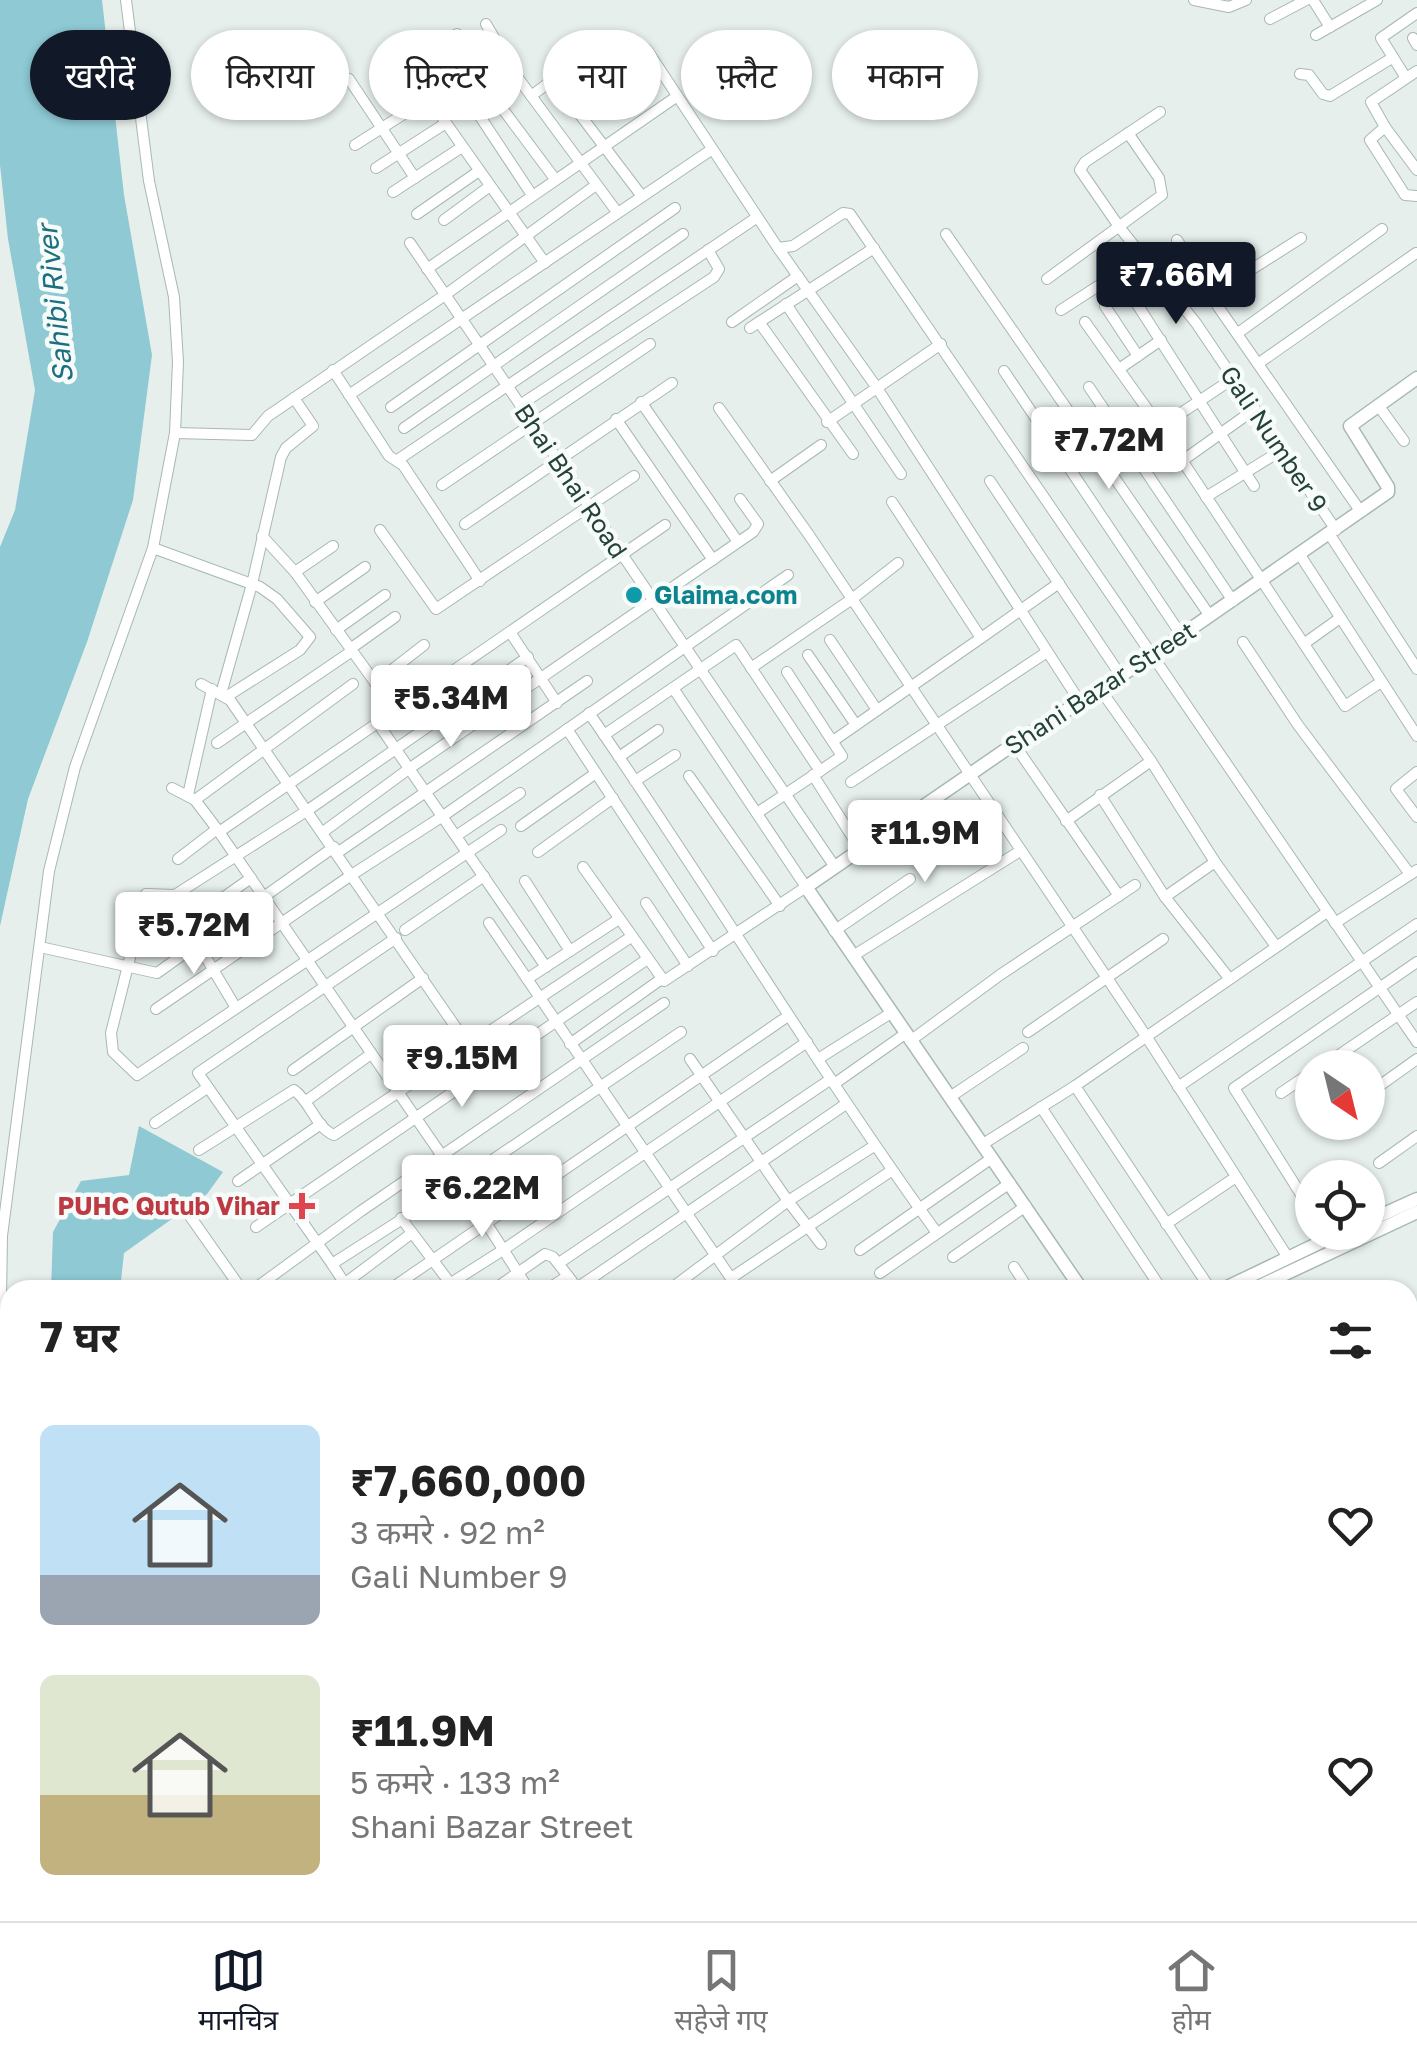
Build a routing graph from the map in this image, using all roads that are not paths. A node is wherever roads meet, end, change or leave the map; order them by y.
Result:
1 (126, 0) edge
2 (1194, 0) edge
3 (1246, 0) edge
4 (1310, 0) edge
5 (1377, 0) edge
6 (1417, 13) edge
7 (1270, 19) dead end
8 (486, 24) dead end
9 (1330, 27) junction
10 (1316, 35) dead end
11 (1392, 58) junction
12 (1417, 70) edge
13 (661, 72) edge
14 (1369, 72) junction
15 (1300, 74) dead end
16 (1406, 78) junction
17 (349, 79) dead end
18 (543, 87) edge
19 (1382, 93) junction
20 (531, 96) junction
21 (676, 96) junction
22 (1160, 112) dead end
23 (395, 120) edge
24 (444, 120) edge
25 (482, 120) edge
26 (511, 120) edge
27 (583, 120) edge
28 (446, 123) junction
29 (1385, 127) junction
30 (381, 129) junction
31 (1128, 134) junction
32 (355, 145) dead end
33 (602, 146) junction
34 (462, 147) junction
35 (711, 150) junction
36 (398, 154) junction
37 (578, 163) junction
38 (376, 168) dead end
39 (1417, 170) edge
40 (479, 171) junction
41 (414, 178) junction
42 (554, 180) junction
43 (596, 185) junction
44 (490, 186) junction
45 (393, 192) dead end
46 (532, 195) junction
47 (641, 195) junction
48 (1417, 196) edge
49 (674, 208) dead end
50 (508, 212) junction
51 (617, 212) junction
52 (416, 214) dead end
53 (756, 218) junction
54 (444, 220) dead end
55 (1120, 228) junction
56 (1382, 229) dead end
57 (683, 234) dead end
58 (946, 234) dead end
59 (526, 236) junction
60 (1300, 238) dead end
61 (1177, 240) dead end
62 (410, 243) dead end
63 (778, 248) junction
64 (874, 248) junction
65 (708, 250) junction
66 (1416, 253) edge
67 (1144, 257) junction
68 (545, 263) junction
69 (428, 269) junction
70 (1117, 274) junction
71 (798, 276) junction
72 (1047, 280) dead end
73 (807, 290) junction
74 (445, 294) junction
75 (1211, 295) junction
76 (786, 304) junction
77 (1106, 306) dead end
78 (1061, 310) dead end
79 (463, 321) junction
80 (732, 322) dead end
81 (1085, 322) dead end
82 (1238, 333) junction
83 (1161, 340) junction
84 (650, 344) dead end
85 (942, 344) junction
86 (479, 345) junction
87 (1138, 356) junction
88 (1258, 363) junction
89 (494, 366) junction
90 (1118, 369) junction
91 (333, 370) junction
92 (1004, 371) dead end
93 (1234, 378) junction
94 (1417, 378) edge
95 (672, 383) dead end
96 (506, 386) junction
97 (1089, 387) dead end
98 (877, 388) junction
99 (349, 395) junction
100 (294, 398) junction
101 (641, 402) junction
102 (1200, 403) junction
103 (852, 404) junction
104 (520, 405) junction
105 (1378, 405) junction
106 (391, 407) dead end
107 (720, 408) dead end
108 (1254, 409) junction
109 (616, 419) junction
110 (531, 422) junction
111 (828, 422) junction
112 (1160, 427) junction
113 (404, 428) dead end
114 (175, 433) junction
115 (1220, 436) junction
116 (1404, 441) dead end
117 (821, 445) dead end
118 (1282, 450) junction
119 (852, 454) dead end
120 (399, 459) junction
121 (557, 460) junction
122 (1182, 460) junction
123 (902, 474) dead end
124 (1245, 474) junction
125 (634, 476) dead end
126 (770, 481) junction
127 (990, 481) dead end
128 (442, 485) dead end
129 (1254, 486) dead end
130 (1206, 497) junction
131 (740, 498) dead end
132 (892, 502) dead end
133 (588, 506) junction
134 (1361, 512) junction
135 (465, 524) dead end
136 (665, 525) dead end
137 (380, 530) dead end
138 (1333, 532) junction
139 (262, 536) junction
140 (738, 542) junction
141 (332, 546) dead end
142 (153, 548) junction
143 (621, 554) junction
144 (1300, 555) junction
145 (712, 560) junction
146 (898, 563) dead end
147 (365, 567) dead end
148 (295, 572) junction
149 (788, 575) dead end
150 (1263, 580) junction
151 (480, 581) junction
152 (1058, 583) junction
153 (252, 584) junction
154 (385, 594) dead end
155 (852, 599) junction
156 (1233, 600) junction
157 (653, 601) junction
158 (315, 602) junction
159 (1020, 611) junction
160 (1210, 616) junction
161 (395, 617) dead end
162 (1340, 618) junction
163 (336, 630) junction
164 (510, 632) junction
165 (1182, 636) junction
166 (981, 638) junction
167 (830, 640) dead end
168 (1243, 642) dead end
169 (1305, 643) junction
170 (424, 645) dead end
171 (684, 648) junction
172 (351, 650) junction
173 (1047, 652) junction
174 (808, 655) dead end
175 (1153, 655) junction
176 (528, 657) junction
177 (751, 668) junction
178 (1417, 669) edge
179 (700, 670) junction
180 (787, 672) dead end
181 (1121, 676) junction
182 (540, 678) junction
183 (587, 681) dead end
184 (1381, 682) junction
185 (375, 683) junction
186 (200, 684) dead end
187 (353, 684) dead end
188 (910, 686) junction
189 (672, 688) junction
190 (1100, 689) junction
191 (220, 693) junction
192 (556, 702) junction
193 (1080, 702) junction
194 (395, 710) junction
195 (877, 710) junction
196 (589, 713) junction
197 (377, 722) junction
198 (246, 723) junction
199 (936, 724) junction
200 (856, 725) junction
201 (567, 730) junction
202 (658, 730) dead end
203 (604, 735) junction
204 (1417, 736) edge
205 (833, 740) junction
206 (216, 743) dead end
207 (1014, 744) junction
208 (264, 747) junction
209 (395, 748) junction
210 (675, 755) dead end
211 (619, 758) junction
212 (1150, 761) junction
213 (410, 768) junction
214 (1417, 772) edge
215 (596, 773) junction
216 (816, 773) junction
217 (970, 774) junction
218 (689, 776) dead end
219 (635, 781) junction
220 (851, 782) dead end
221 (289, 783) junction
222 (172, 788) dead end
223 (426, 791) junction
224 (520, 792) dead end
225 (786, 794) junction
226 (1100, 795) junction
227 (191, 797) junction
228 (613, 798) junction
229 (308, 810) junction
230 (757, 813) junction
231 (443, 816) junction
232 (1417, 818) edge
233 (1066, 822) junction
234 (521, 826) dead end
235 (501, 830) dead end
236 (218, 831) junction
237 (323, 832) junction
238 (456, 836) junction
239 (336, 850) junction
240 (860, 850) junction
241 (1020, 851) junction
242 (467, 852) junction
243 (538, 852) dead end
244 (235, 856) junction
245 (178, 859) dead end
246 (1215, 862) junction
247 (583, 867) dead end
248 (835, 867) junction
249 (1413, 872) edge
250 (352, 874) junction
251 (484, 876) junction
252 (251, 878) junction
253 (910, 880) dead end
254 (525, 881) dead end
255 (1135, 885) dead end
256 (806, 887) junction
257 (1119, 896) junction
258 (263, 897) junction
259 (1165, 897) junction
260 (646, 903) dead end
261 (780, 906) junction
262 (378, 911) junction
263 (1328, 912) junction
264 (619, 919) junction
265 (282, 923) junction
266 (489, 923) dead end
267 (1335, 923) junction
268 (1417, 924) edge
269 (1070, 927) junction
270 (834, 930) junction
271 (400, 934) junction
272 (738, 934) junction
273 (631, 937) junction
274 (1163, 939) dead end
275 (196, 943) junction
276 (1276, 945) junction
277 (40, 947) junction
278 (570, 951) junction
279 (713, 952) junction
280 (853, 956) junction
281 (307, 960) junction
282 (646, 960) junction
283 (1363, 961) junction
284 (1417, 962) edge
285 (688, 966) junction
286 (546, 967) junction
287 (128, 968) junction
288 (213, 970) junction
289 (423, 978) junction
290 (1228, 978) junction
291 (527, 979) junction
292 (660, 980) junction
293 (1106, 980) junction
294 (325, 986) junction
295 (1381, 987) junction
296 (539, 998) junction
297 (664, 1002) dead end
298 (1417, 1002) edge
299 (236, 1008) junction
300 (156, 1010) dead end
301 (891, 1013) junction
302 (788, 1016) junction
303 (1398, 1016) junction
304 (556, 1022) junction
305 (353, 1028) junction
306 (681, 1032) dead end
307 (1028, 1032) dead end
308 (1146, 1036) junction
309 (908, 1037) junction
310 (807, 1042) junction
311 (1417, 1042) edge
312 (570, 1044) junction
313 (468, 1045) junction
314 (1023, 1048) dead end
315 (1347, 1050) edge
316 (371, 1054) junction
317 (818, 1059) junction
318 (1417, 1059) edge
319 (690, 1060) dead end
320 (582, 1061) junction
321 (293, 1070) dead end
322 (702, 1077) junction
323 (832, 1082) junction
324 (1385, 1082) edge
325 (1295, 1084) edge
326 (1075, 1086) junction
327 (1178, 1087) junction
328 (207, 1088) junction
329 (601, 1088) junction
330 (397, 1092) junction
331 (1281, 1093) dead end
332 (950, 1097) junction
333 (306, 1101) junction
334 (718, 1103) junction
335 (846, 1104) junction
336 (1041, 1107) junction
337 (415, 1117) junction
338 (155, 1123) dead end
339 (321, 1124) junction
340 (236, 1126) junction
341 (626, 1126) junction
342 (1417, 1136) edge
343 (745, 1137) junction
344 (982, 1144) junction
345 (874, 1146) junction
346 (199, 1150) dead end
347 (644, 1153) junction
348 (441, 1158) junction
349 (992, 1158) junction
350 (1383, 1160) edge
351 (760, 1162) junction
352 (264, 1163) junction
353 (892, 1170) junction
354 (1236, 1177) junction
355 (238, 1182) dead end
356 (460, 1182) junction
357 (1010, 1183) junction
358 (1295, 1185) edge
359 (669, 1189) junction
360 (1417, 1198) edge
361 (788, 1201) junction
362 (290, 1204) junction
363 (1026, 1206) junction
364 (919, 1208) junction
365 (187, 1212) dead end
366 (1417, 1212) edge
367 (1385, 1213) edge
368 (686, 1214) junction
369 (401, 1218) junction
370 (486, 1223) junction
371 (1166, 1224) junction
372 (807, 1226) junction
373 (256, 1227) dead end
374 (412, 1234) junction
375 (937, 1234) junction
376 (316, 1243) junction
377 (820, 1244) dead end
378 (504, 1250) junction
379 (860, 1250) dead end
380 (1299, 1250) edge
381 (716, 1256) junction
382 (1287, 1256) junction
383 (953, 1258) dead end
384 (432, 1259) junction
385 (559, 1263) junction
386 (332, 1264) junction
387 (1014, 1266) dead end
388 (517, 1272) junction
389 (880, 1273) dead end
390 (568, 1276) junction
391 (731, 1278) joint
392 (1, 1280) edge
393 (235, 1280) edge
394 (266, 1280) edge
395 (339, 1280) edge
396 (353, 1280) edge
397 (403, 1280) edge
398 (442, 1280) edge
399 (456, 1280) edge
400 (506, 1280) edge
401 (522, 1280) edge
402 (562, 1280) edge
403 (571, 1280) edge
404 (591, 1280) edge
405 (683, 1280) edge
406 (1022, 1280) edge
407 (1075, 1280) edge
408 (1155, 1280) edge
409 (1203, 1280) edge
410 (1240, 1280) edge
411 (1279, 1280) edge

1 - 114 street
2 - 3 street
4 - 7 street
4 - 9 street
5 - 9 street
6 - 11 street
8 - 20 street
9 - 10 street
11 - 14 street
11 - 16 street
12 - 16 street
13 - 21 street
14 - 15 street
14 - 19 street
16 - 19 street
17 - 30 street
18 - 20 street
19 - 29 street
20 - 37 street
21 - 33 street
21 - 35 street
22 - 31 street
23 - 30 street
24 - 28 street
25 - 46 street
26 - 42 street
27 - 33 street
28 - 34 street
28 - 36 street
29 - 39 street
29 - 48 street
30 - 32 street
30 - 36 street
31 - 55 street
31 - 55 street, Gali Number 9
33 - 37 street
33 - 47 street
34 - 40 street
34 - 41 street
35 - 47 street
35 - 53 street
36 - 38 street
36 - 41 street
37 - 42 street
37 - 43 street
40 - 44 street
40 - 52 street
41 - 45 street
42 - 46 street
43 - 51 street
43 - 59 street
44 - 50 street
44 - 54 street
46 - 50 street
47 - 51 street
49 - 86 street
50 - 59 street
50 - 69 street
51 - 68 street
53 - 63 street
53 - 65 street
55 - 67 street, Gali Number 9
55 - 72 street
56 - 82 street
57 - 89 street
58 - 160 street
59 - 68 street
59 - 74 street
60 - 75 street
61 - 75 street
62 - 69 street, Bhai Bhai Road
63 - 64 street
63 - 71 street
64 - 73 street
64 - 85 street
65 - 96 street
65 - 104 street
66 - 88 street
67 - 70 street
67 - 93 street, Gali Number 9
68 - 79 street
69 - 74 street, Bhai Bhai Road
70 - 78 street
70 - 83 street
71 - 73 street
71 - 80 street
73 - 76 street
73 - 98 street
74 - 79 street, Bhai Bhai Road
74 - 91 street
75 - 82 street
76 - 103 street
76 - 111 street
77 - 87 street
79 - 86 street, Bhai Bhai Road
79 - 99 street
81 - 90 street
82 - 88 street
83 - 87 street
83 - 102 street
84 - 110 street
85 - 98 street
85 - 175 street
86 - 89 street, Bhai Bhai Road
86 - 106 street
87 - 90 street
88 - 134 street
89 - 96 street, Bhai Bhai Road
89 - 113 street
90 - 112 street
91 - 99 street
91 - 100 street
92 - 165 street
93 - 102 street
93 - 108 street, Gali Number 9
94 - 105 street
95 - 101 street
96 - 104 street, Bhai Bhai Road
96 - 120 street
97 - 156 street
98 - 103 street
98 - 159 street
99 - 120 street
100 - 114 street
100 - 139 street
101 - 109 street
101 - 140 street
102 - 112 street
102 - 115 street
103 - 111 street
103 - 123 street
104 - 110 street, Bhai Bhai Road
105 - 116 street
105 - 134 street, Shani Bazar Street
107 - 126 street
108 - 115 street
108 - 118 street, Gali Number 9
109 - 121 street
109 - 145 street
110 - 121 street, Bhai Bhai Road
110 - 128 street
111 - 119 street
112 - 122 street
114 - 142 street
115 - 122 street
115 - 124 street
117 - 126 street
118 - 124 street
118 - 138 street, Gali Number 9
120 - 151 street
121 - 133 street, Bhai Bhai Road
121 - 135 street
122 - 130 street
124 - 129 street
124 - 130 street
125 - 133 street
126 - 155 street
127 - 152 street
130 - 150 street
131 - 140 street
132 - 166 street
133 - 143 street, Bhai Bhai Road
133 - 151 street
134 - 138 street, Shani Bazar Street
136 - 143 street
137 - 151 street
138 - 144 street, Shani Bazar Street
138 - 178 street, Gali Number 9
139 - 148 street
139 - 153 street
140 - 145 street
141 - 148 street
142 - 153 street
142 - 277 street
143 - 157 street, Bhai Bhai Road
143 - 164 street
144 - 150 street, Shani Bazar Street
144 - 162 street
145 - 157 street
146 - 155 street
147 - 158 street
148 - 158 street
149 - 171 street
150 - 156 street, Shani Bazar Street
150 - 169 street
152 - 159 street
152 - 181 street
153 - 191 street
153 - 191 street
154 - 163 street
155 - 177 street
155 - 188 street
156 - 160 street, Shani Bazar Street
157 - 171 street, Bhai Bhai Road
157 - 182 street
158 - 163 street
159 - 166 street
159 - 173 street
160 - 165 street, Shani Bazar Street
161 - 172 street
162 - 169 street
162 - 184 street
163 - 172 street
164 - 176 street
164 - 194 street
165 - 175 street, Shani Bazar Street
166 - 188 street
167 - 195 street
168 - 249 street
169 - 184 street
170 - 185 street
171 - 179 street, Bhai Bhai Road
171 - 196 street
172 - 185 street
172 - 198 street
173 - 193 street
173 - 199 street
174 - 200 street
175 - 181 street, Shani Bazar Street
175 - 263 street
176 - 182 street
176 - 209 street
177 - 179 street
177 - 216 street
179 - 189 street
179 - 225 street, Bhai Bhai Road
180 - 205 street
181 - 190 street, Shani Bazar Street
182 - 192 street
182 - 213 street
183 - 192 street
184 - 204 street
185 - 194 street
186 - 191 street
187 - 208 street
188 - 195 street
188 - 199 street
189 - 203 street
189 - 230 street
190 - 193 street, Shani Bazar Street
190 - 212 street
191 - 198 street
191 - 227 street
192 - 223 street
193 - 207 street, Shani Bazar Street
194 - 197 street
195 - 200 street
196 - 201 street
196 - 203 street
197 - 209 street
197 - 221 street
198 - 206 street
198 - 208 street
199 - 217 street
199 - 220 street
200 - 205 street
201 - 215 street
201 - 231 street
202 - 211 street
203 - 211 street
205 - 216 street
207 - 217 street, Shani Bazar Street
207 - 233 street
208 - 221 street
208 - 227 street
209 - 213 street
209 - 229 street
210 - 219 street
211 - 219 street
212 - 226 street
212 - 246 street
213 - 223 street
213 - 237 street
214 - 232 street
215 - 228 street
215 - 234 street
216 - 225 street
216 - 240 street
217 - 240 street, Shani Bazar Street
217 - 241 street
218 - 261 street
219 - 272 street
221 - 229 street
221 - 236 street
222 - 227 street
223 - 231 street
223 - 239 street
224 - 238 street
225 - 230 street
225 - 248 street, Bhai Bhai Road
226 - 233 street
226 - 259 street
227 - 236 street
228 - 243 street
228 - 279 street
229 - 237 street
229 - 244 street
230 - 256 street
231 - 238 street
231 - 250 street
233 - 257 street
235 - 242 street
236 - 244 street
236 - 245 street
237 - 239 street
238 - 242 street
239 - 250 street
239 - 258 street
240 - 248 street, Shani Bazar Street
241 - 269 street
241 - 280 street
242 - 251 street
242 - 262 street
244 - 252 street
244 - 287 street
246 - 259 street
246 - 276 street
247 - 264 street
248 - 256 street, Shani Bazar Street
249 - 267 street
250 - 262 street
250 - 265 street
251 - 271 street
251 - 286 street
252 - 258 street
252 - 275 street
253 - 270 street
254 - 278 street
255 - 257 street
256 - 261 street
256 - 270 street
257 - 269 street
258 - 265 street
258 - 275 street
259 - 290 street
260 - 285 street
261 - 272 street
262 - 271 street
262 - 281 street
263 - 267 street
263 - 276 street
264 - 273 street
264 - 278 street
265 - 281 street
265 - 288 street
266 - 291 street
267 - 283 street
268 - 283 street
269 - 293 street
269 - 309 street
270 - 280 street
271 - 289 street
271 - 294 street
272 - 279 street
272 - 302 street
273 - 282 street
273 - 296 street
274 - 293 street
275 - 287 street
275 - 288 street
276 - 290 street
277 - 287 street
277 - 392 street
278 - 286 street
279 - 285 street
280 - 301 street
281 - 294 street
281 - 299 street
282 - 292 street
282 - 304 street
283 - 295 street
283 - 327 street
284 - 295 street
285 - 292 street
286 - 291 street
287 - 299 street
288 - 299 street
288 - 300 street
289 - 305 street
289 - 313 street
290 - 308 street
291 - 296 street
292 - 312 street
293 - 307 street
293 - 308 street
294 - 305 street
294 - 328 street
295 - 303 street
295 - 358 street
296 - 304 street
296 - 313 street
297 - 320 street
298 - 303 street
301 - 309 street
301 - 317 street
302 - 310 street
302 - 322 street
303 - 311 street
303 - 315 street
304 - 312 street
304 - 337 street
305 - 316 street
305 - 321 street
306 - 329 street
308 - 326 street
308 - 327 street
309 - 323 street
309 - 332 street
310 - 317 street
310 - 334 street
312 - 320 street
313 - 330 street
314 - 332 street
316 - 330 street
316 - 333 street
317 - 323 street
318 - 324 street
319 - 322 street
320 - 329 street
320 - 348 street
322 - 334 street
322 - 341 street
323 - 335 street
323 - 343 street
325 - 331 street
326 - 336 street
326 - 371 street
327 - 354 street
328 - 338 street
328 - 340 street
329 - 341 street
329 - 356 street
330 - 337 street
330 - 339 street
332 - 344 street
333 - 339 street
333 - 340 street
334 - 343 street
334 - 347 street
335 - 345 street
335 - 351 street
336 - 344 street
336 - 408 street
337 - 348 street
337 - 362 street
339 - 352 street
340 - 346 street
340 - 352 street
341 - 347 street
341 - 370 street
342 - 350 street
343 - 351 street
343 - 359 street
344 - 349 street
345 - 353 street
345 - 361 street
347 - 359 street
347 - 378 street
348 - 356 street
348 - 376 street
349 - 357 street
349 - 364 street
351 - 361 street
351 - 368 street
352 - 355 street
352 - 362 street
353 - 364 street
353 - 372 street
354 - 371 street
354 - 382 street
356 - 369 street
356 - 370 street
357 - 363 street
357 - 375 street
359 - 368 street
359 - 385 street
360 - 367 street
361 - 372 street
361 - 381 street
362 - 373 street
362 - 376 street
363 - 383 street
363 - 407 street
364 - 375 street
364 - 379 street
365 - 393 street
366 - 411 street
368 - 381 street
368 - 404 street
369 - 374 street
369 - 386 street
370 - 378 street
370 - 384 street
371 - 409 street
372 - 377 street
372 - 391 street
374 - 384 street
374 - 396 street
375 - 389 street
376 - 386 street
376 - 394 street
378 - 388 street
378 - 399 street
380 - 382 street
381 - 391 street
381 - 405 street
382 - 410 street
384 - 397 street
384 - 398 street
385 - 388 street
385 - 390 street
386 - 395 street
387 - 406 street
388 - 400 street
388 - 401 street
390 - 402 street
390 - 403 street

